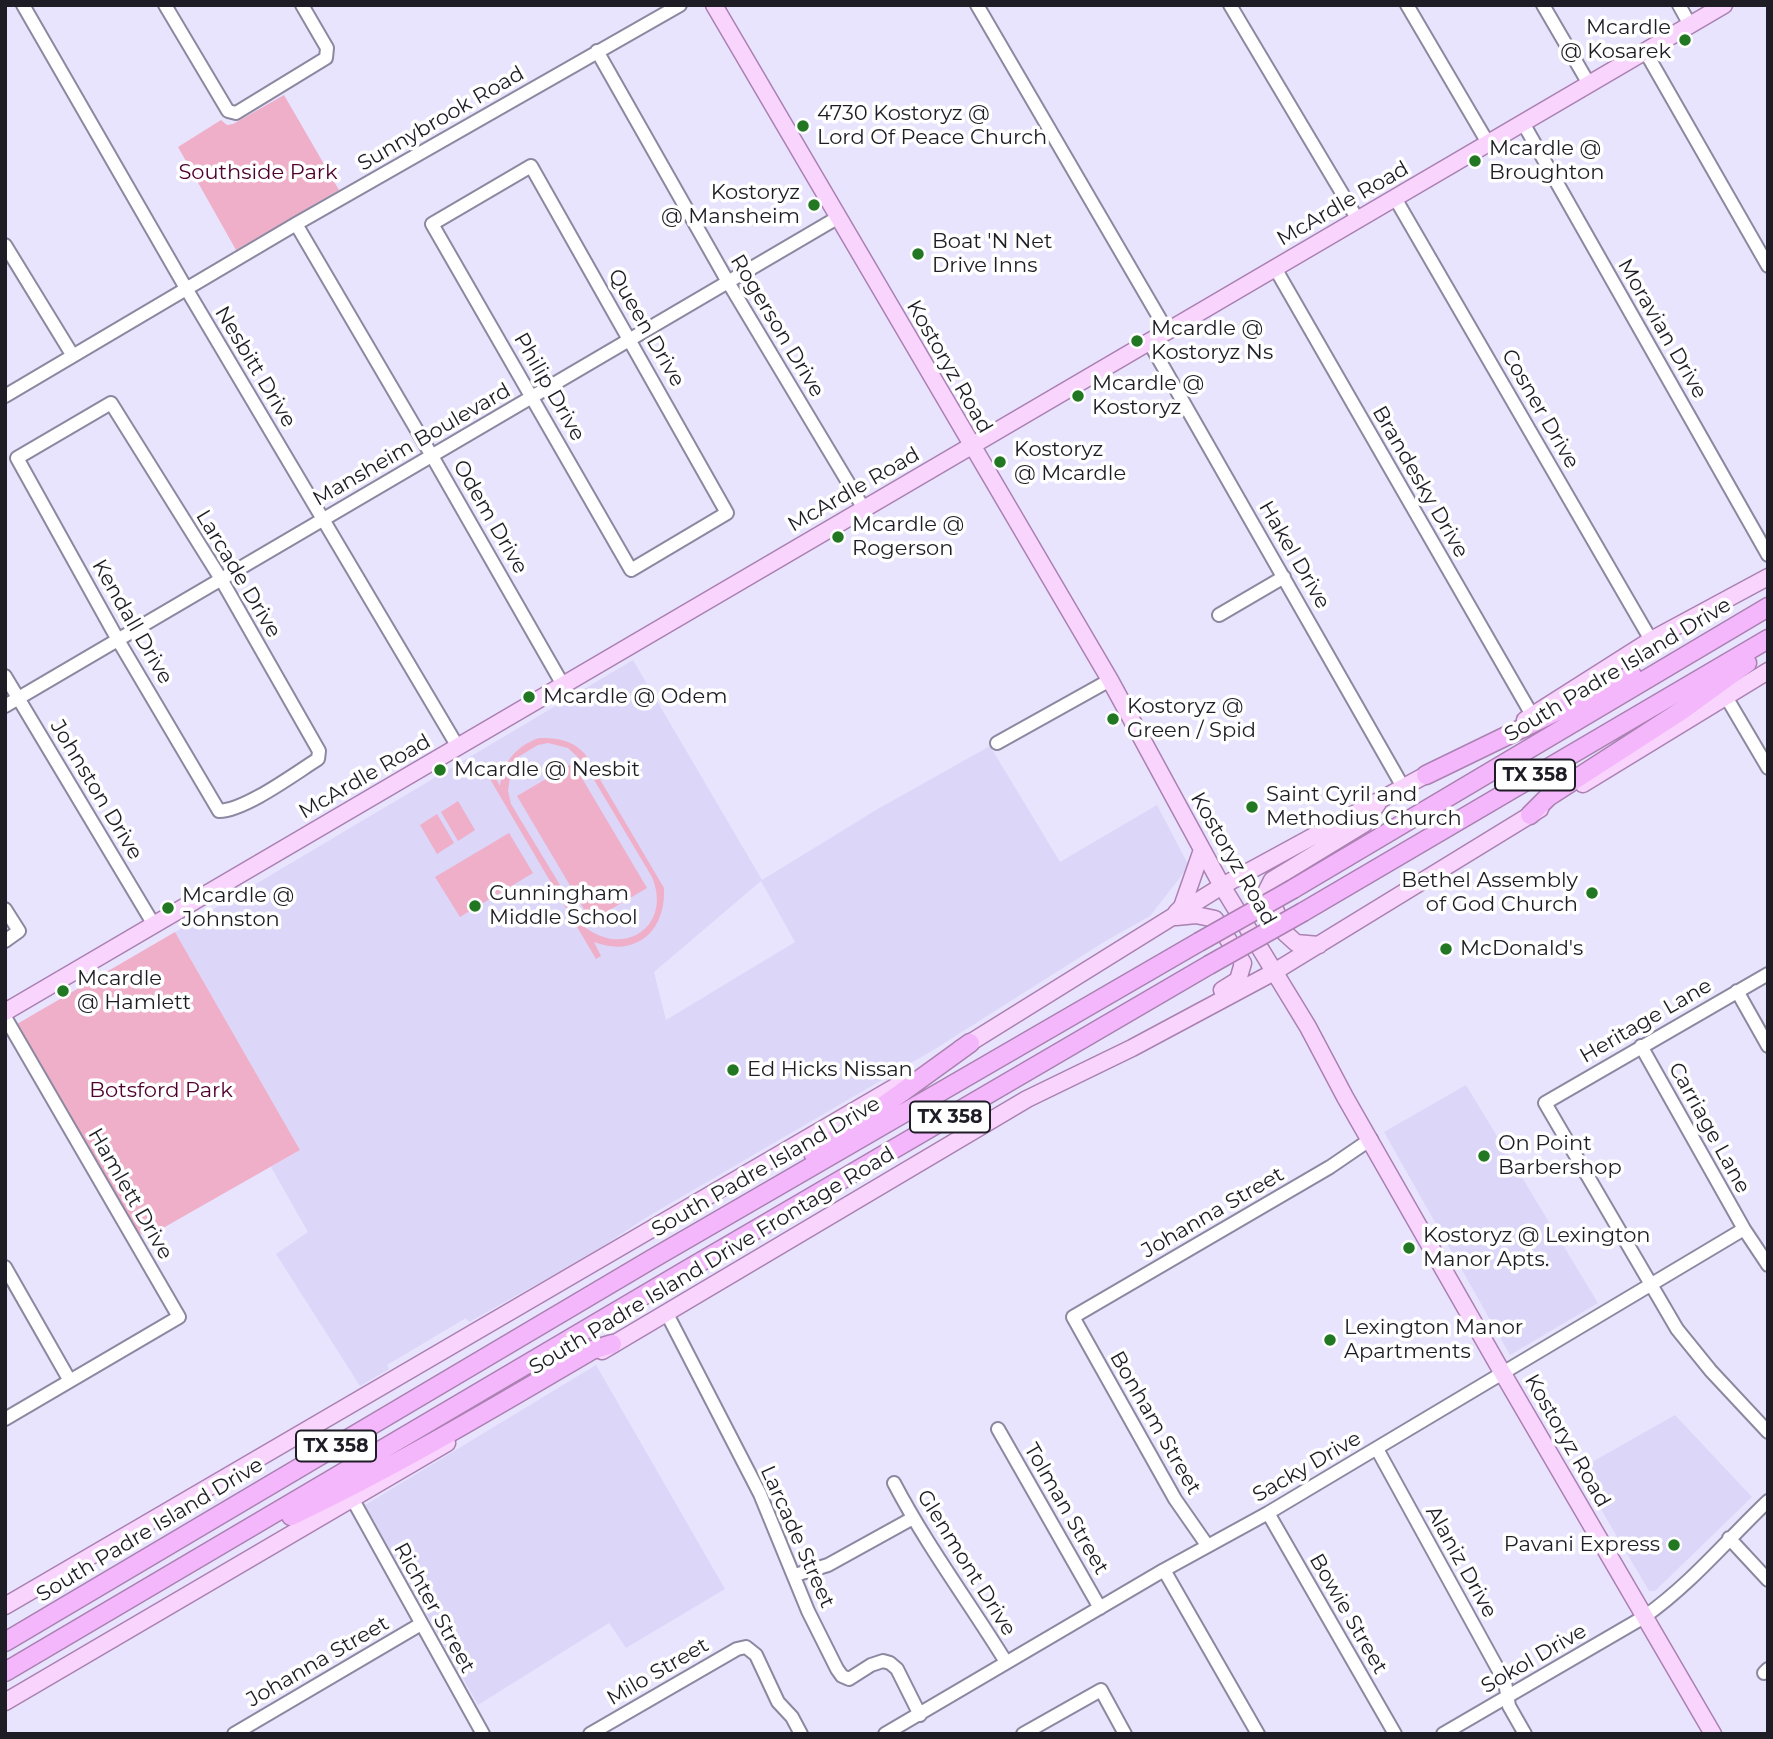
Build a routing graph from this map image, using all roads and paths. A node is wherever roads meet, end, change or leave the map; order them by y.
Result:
1 (23, 5) edge
2 (165, 5) edge
3 (302, 5) edge
4 (680, 5) edge
5 (714, 5) edge
6 (977, 5) edge
7 (1230, 5) edge
8 (1407, 5) edge
9 (1543, 5) edge
10 (1679, 5) edge
11 (1724, 5) edge
12 (1690, 25) junction
13 (597, 51) junction
14 (1645, 51) junction
15 (1589, 84) junction
16 (1523, 123) junction
17 (1488, 143) junction
18 (481, 196) joint
19 (1395, 198) junction
20 (838, 218) junction
21 (1358, 220) junction
22 (296, 225) junction
23 (5, 245) edge
24 (1768, 266) edge
25 (1275, 268) junction
26 (728, 282) junction
27 (187, 290) junction
28 (1167, 331) junction
29 (631, 339) junction
30 (1149, 342) junction
31 (73, 356) junction
32 (5, 396) edge
33 (533, 397) junction
34 (65, 430) joint
35 (971, 446) junction
36 (432, 456) junction
37 (864, 509) junction
38 (323, 520) junction
39 (680, 542) joint
40 (1768, 555) edge
41 (1284, 576) junction
42 (1768, 576) edge
43 (220, 579) junction
44 (1768, 607) edge
45 (1219, 615) dead end
46 (1739, 624) junction
47 (1768, 639) edge
48 (118, 640) junction
49 (1651, 640) junction
50 (1768, 648) edge
51 (1768, 671) edge
52 (5, 676) edge
53 (1110, 680) junction
54 (563, 685) junction
55 (1725, 695) junction
56 (19, 698) junction
57 (5, 706) edge
58 (1532, 715) junction
59 (998, 743) dead end
60 (458, 747) junction
61 (1768, 768) edge
62 (1426, 775) junction
63 (1404, 788) junction
64 (264, 794) joint
65 (1379, 801) junction
66 (1530, 815) junction
67 (1202, 850) junction
68 (1223, 886) junction
69 (5, 909) edge
70 (1172, 918) junction
71 (154, 925) junction
72 (5, 941) edge
73 (1320, 945) junction
74 (1274, 972) junction
75 (1768, 974) edge
76 (1737, 991) junction
77 (5, 1014) edge
78 (971, 1043) junction
79 (1641, 1046) junction
80 (1768, 1046) edge
81 (1132, 1048) junction
82 (1371, 1139) junction
83 (1744, 1229) junction
84 (652, 1259) junction
85 (1768, 1265) edge
86 (5, 1267) edge
87 (1650, 1285) junction
88 (666, 1312) junction
89 (1073, 1317) joint
90 (612, 1344) junction
91 (1502, 1372) junction
92 (70, 1381) junction
93 (5, 1419) edge
94 (998, 1429) dead end
95 (1768, 1432) edge
96 (1377, 1449) junction
97 (894, 1483) dead end
98 (353, 1500) junction
99 (1768, 1501) edge
100 (1268, 1513) junction
101 (913, 1518) junction
102 (258, 1524) junction
103 (1729, 1538) junction
104 (1207, 1545) junction
105 (1164, 1570) junction
106 (795, 1575) junction
107 (1768, 1580) edge
108 (5, 1606) edge
109 (1100, 1608) junction
110 (1644, 1616) junction
111 (421, 1624) junction
112 (10, 1639) edge
113 (1006, 1662) junction
114 (5, 1672) edge
115 (1507, 1696) junction
116 (5, 1702) edge
117 (919, 1715) junction
118 (613, 1728) edge
119 (234, 1734) edge
120 (483, 1734) edge
121 (590, 1734) edge
122 (801, 1734) edge
123 (885, 1734) edge
124 (1023, 1734) edge
125 (1125, 1734) edge
126 (1258, 1734) edge
127 (1395, 1734) edge
128 (1443, 1734) edge
129 (1525, 1734) edge
130 (1713, 1734) edge

1 - 27 street, Nesbitt Drive
2 - 3 street
4 - 13 street, Sunnybrook Road
5 - 20 main road, Kostoryz Road
6 - 28 street
7 - 21 street
8 - 17 street
9 - 15 street
10 - 12 street
11 - 12 main road, McArdle Road
12 - 14 main road, McArdle Road
13 - 22 street, Sunnybrook Road
13 - 26 street, Rogerson Drive
14 - 15 main road, McArdle Road
14 - 24 street
15 - 16 main road, McArdle Road
16 - 17 main road, McArdle Road
16 - 40 street, Moravian Drive
17 - 19 main road, McArdle Road
18 - 29 street, Queen Drive
18 - 33 street, Philip Drive
19 - 21 main road, McArdle Road
19 - 49 street, Cosner Drive
20 - 26 street, Mansheim Boulevard
20 - 35 main road, Kostoryz Road
21 - 25 main road, McArdle Road
22 - 27 street, Sunnybrook Road
22 - 36 street, Odem Drive
23 - 31 street
25 - 28 main road, McArdle Road
25 - 58 street, Brandesky Drive
26 - 29 street, Mansheim Boulevard
26 - 37 street, Rogerson Drive
27 - 31 street, Sunnybrook Road
27 - 38 street, Nesbitt Drive
28 - 30 main road, McArdle Road
29 - 33 street, Mansheim Boulevard
29 - 39 street, Queen Drive
30 - 35 main road, McArdle Road
30 - 41 street, Hakel Drive
31 - 32 street, Sunnybrook Road
33 - 36 street, Mansheim Boulevard
33 - 39 street, Philip Drive
34 - 43 street, Larcade Drive
34 - 48 street, Kendall Drive
35 - 37 main road, McArdle Road
35 - 53 main road, Kostoryz Road
36 - 38 street, Mansheim Boulevard
36 - 54 street, Odem Drive
37 - 54 main road, McArdle Road
38 - 43 street, Mansheim Boulevard
38 - 60 street, Nesbitt Drive
41 - 45 street
41 - 63 street, Hakel Drive
42 - 49 main road
43 - 48 street, Mansheim Boulevard
43 - 64 street, Larcade Drive
44 - 46 highway, South Padre Island Drive / TX 358
46 - 62 highway
46 - 84 highway, South Padre Island Drive / TX 358, bridge
47 - 102 highway, TX 358, bridge
48 - 56 street, Mansheim Boulevard
48 - 64 street, Kendall Drive
49 - 58 main road
50 - 66 highway
51 - 55 main road, South Padre Island Drive Frontage Road
52 - 56 street, Johnston Drive
53 - 59 street
53 - 67 main road, Kostoryz Road
54 - 60 main road, McArdle Road
55 - 61 street
55 - 66 main road, South Padre Island Drive Frontage Road
56 - 57 street, Mansheim Boulevard
56 - 71 street, Johnston Drive
58 - 62 main road
60 - 71 main road, McArdle Road
62 - 63 main road
63 - 65 main road
65 - 68 main road
65 - 73 main road
66 - 73 main road, South Padre Island Drive Frontage Road
67 - 68 main road, Kostoryz Road
67 - 70 main road
68 - 70 main road
68 - 74 main road, Kostoryz Road
69 - 72 street
70 - 78 main road
70 - 81 main road
71 - 77 main road, McArdle Road
73 - 74 main road, South Padre Island Drive Frontage Road
74 - 81 main road, South Padre Island Drive Frontage Road
74 - 82 main road, Kostoryz Road
75 - 76 street, Heritage Lane
76 - 79 street, Heritage Lane
76 - 80 street
77 - 92 street, Hamlett Drive
78 - 84 highway
78 - 108 main road
79 - 83 street, Carriage Lane
79 - 87 street, Heritage Lane
81 - 88 main road, South Padre Island Drive Frontage Road
82 - 89 street, Johanna Street
82 - 91 main road, Kostoryz Road
83 - 85 street, Carriage Lane
83 - 87 street, Sacky Drive
84 - 112 highway, South Padre Island Drive / TX 358
86 - 92 street
87 - 91 street, Sacky Drive
87 - 95 street
88 - 90 main road, South Padre Island Drive Frontage Road
88 - 106 street, Larcade Street
89 - 104 street, Bonham Street
90 - 98 main road, South Padre Island Drive Frontage Road
90 - 102 highway
91 - 96 street, Sacky Drive
91 - 110 main road, Kostoryz Road
92 - 93 street
94 - 109 street, Tolman Street
96 - 100 street, Sacky Drive
96 - 115 street, Alaniz Drive
97 - 101 street, Glenmont Drive
98 - 111 street, Richter Street
98 - 116 main road, South Padre Island Drive Frontage Road
99 - 103 street, Sokol Drive
100 - 104 street, Sacky Drive
100 - 127 street, Bowie Street
101 - 106 street
101 - 113 street, Glenmont Drive
102 - 114 highway, TX 358
103 - 107 street
103 - 110 street, Sokol Drive
104 - 105 street, Sacky Drive
105 - 109 street, Sacky Drive
105 - 126 street
106 - 117 street, Larcade Street
109 - 113 street, Sacky Drive
110 - 115 street, Sokol Drive
110 - 130 main road, Kostoryz Road
111 - 119 street, Johanna Street
111 - 120 street, Richter Street
113 - 117 street, Sacky Drive
115 - 128 street, Sokol Drive
115 - 129 street, Alaniz Drive
117 - 123 street, Sacky Drive
118 - 121 street, Milo Street
118 - 122 street, Milo Street
124 - 125 street

